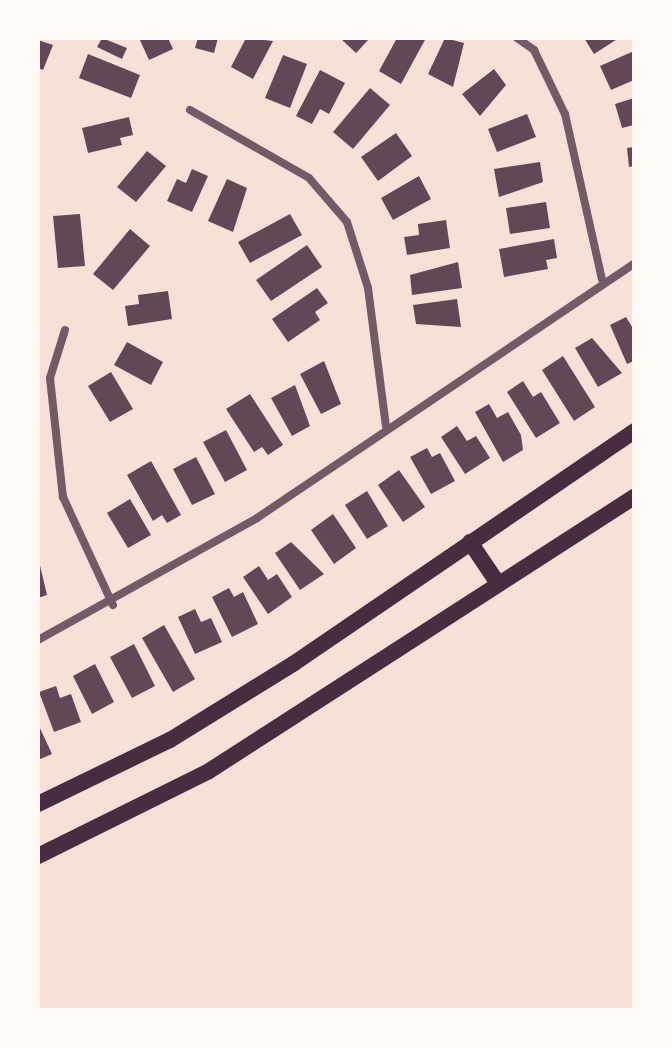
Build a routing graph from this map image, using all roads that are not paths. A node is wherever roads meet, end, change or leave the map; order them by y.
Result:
1 (517, 38) edge
2 (190, 110) dead end
3 (634, 264) edge
4 (602, 279) junction
5 (65, 330) dead end
6 (386, 426) junction
7 (634, 431) edge
8 (634, 497) edge
9 (470, 542) junction
10 (497, 582) junction
11 (113, 605) junction
12 (38, 640) edge
13 (38, 804) edge
14 (38, 856) edge

1 - 4 street
2 - 6 street
3 - 4 street
4 - 6 street
5 - 11 street
6 - 11 street
7 - 9 main road
8 - 10 main road
9 - 10 main road
9 - 13 main road
10 - 14 main road
11 - 12 street

